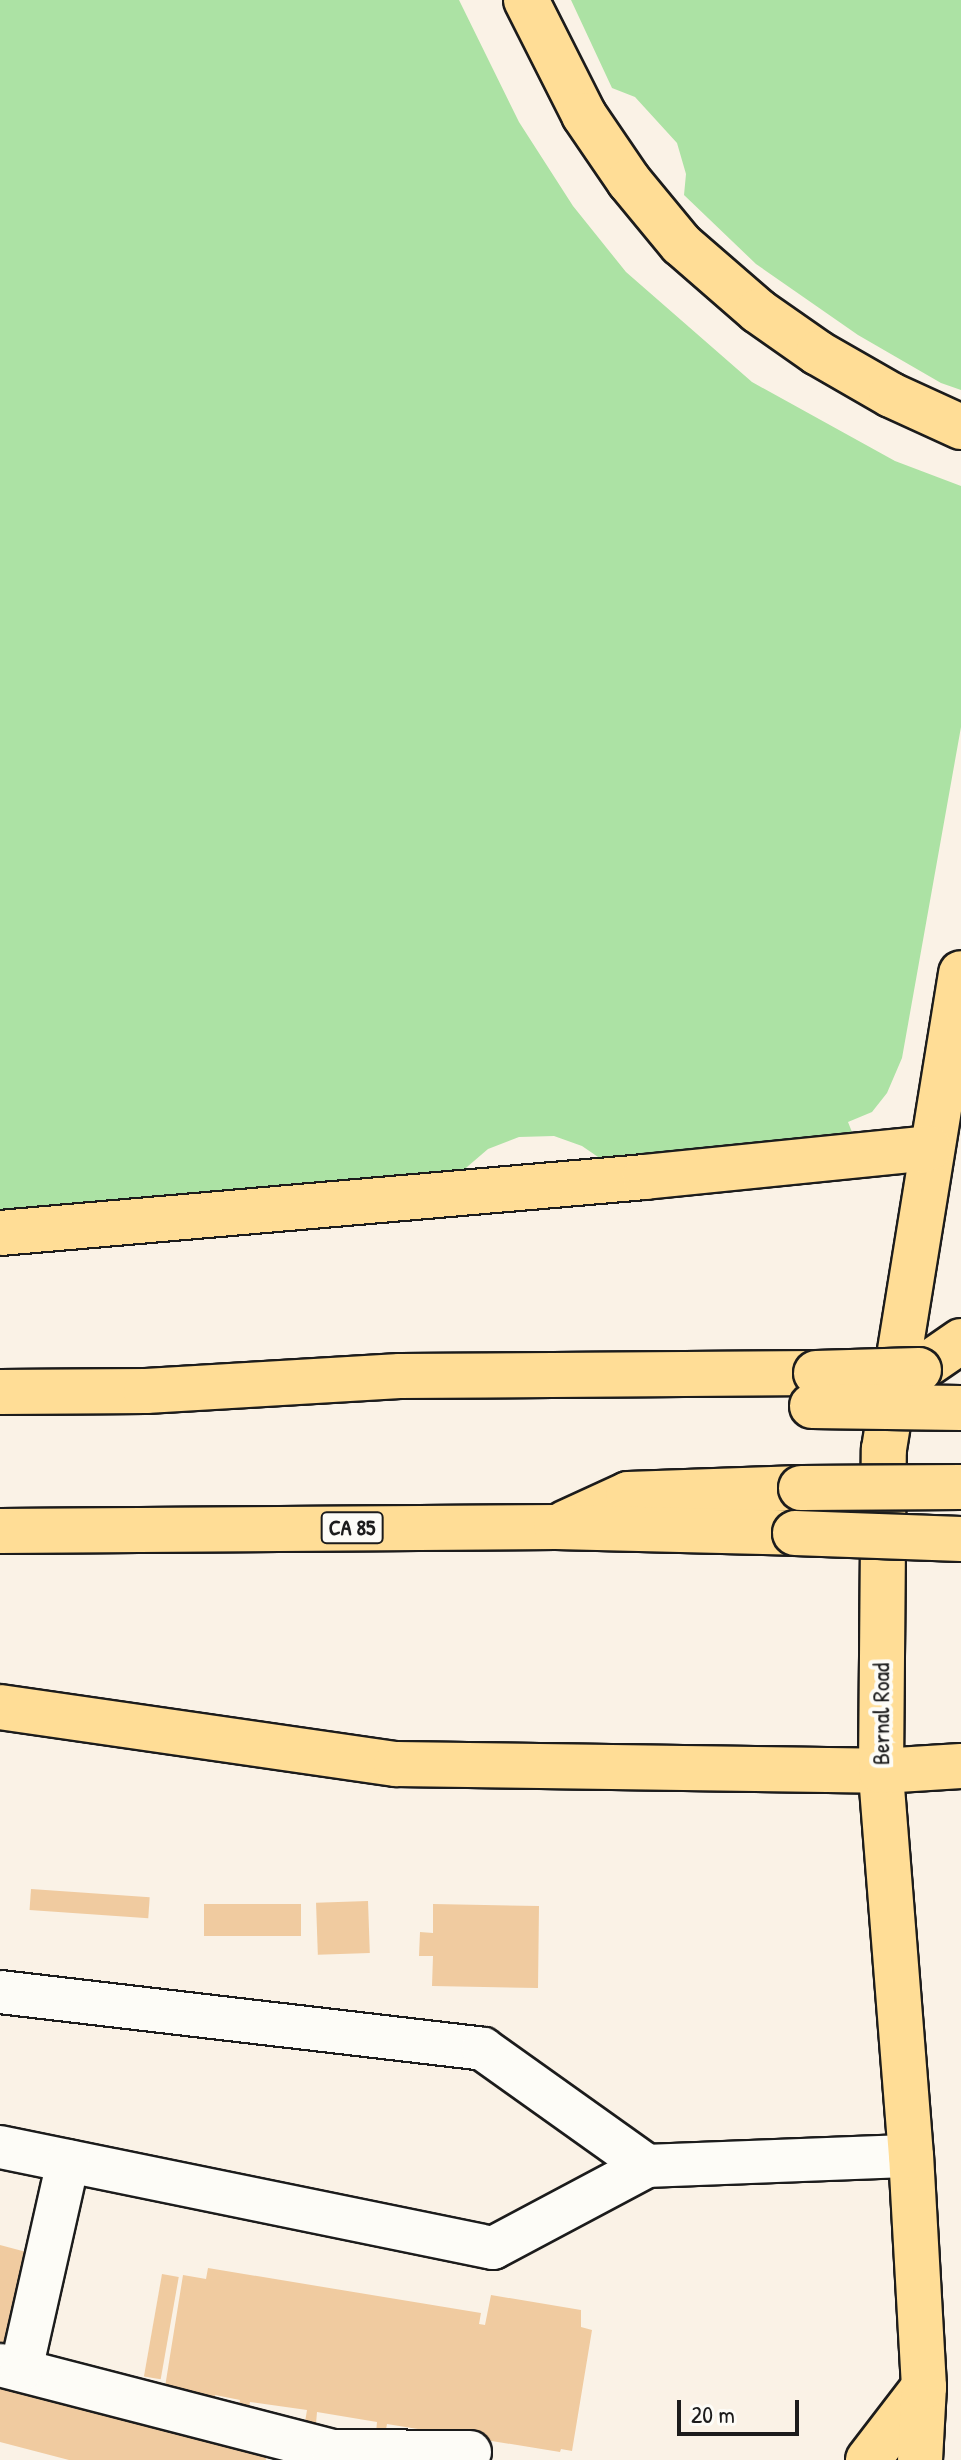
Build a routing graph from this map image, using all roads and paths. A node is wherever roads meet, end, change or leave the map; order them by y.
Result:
1 (526, 0) edge
2 (961, 427) edge
3 (961, 973) edge
4 (930, 1148) junction
5 (0, 1233) edge
6 (961, 1341) edge
7 (940, 1370) edge
8 (814, 1390) junction
9 (0, 1392) edge
10 (961, 1408) edge
11 (961, 1487) edge
12 (556, 1527) junction
13 (0, 1531) edge
14 (961, 1539) edge
15 (0, 1707) edge
16 (961, 1766) edge
17 (881, 1771) junction
18 (0, 1992) edge
19 (0, 2147) edge
20 (911, 2156) junction
21 (68, 2161) junction
22 (647, 2166) junction
23 (11, 2368) edge
24 (924, 2387) junction
25 (470, 2452) dead end
26 (868, 2460) edge
27 (920, 2460) edge

1 - 2 main road
3 - 4 main road, Bernal Road
4 - 5 main road
4 - 17 main road, Bernal Road
6 - 7 main road
7 - 8 main road, bridge
8 - 9 main road
8 - 10 main road, bridge
11 - 12 main road, bridge
12 - 13 main road, CA 85
12 - 14 main road, CA 85, bridge
15 - 17 main road
16 - 17 main road
17 - 20 main road, Bernal Road
18 - 22 lane
19 - 21 lane
20 - 22 lane
20 - 24 main road, Bernal Road
21 - 22 lane
21 - 23 lane
23 - 25 lane
24 - 26 main road
24 - 27 main road, Bernal Road

